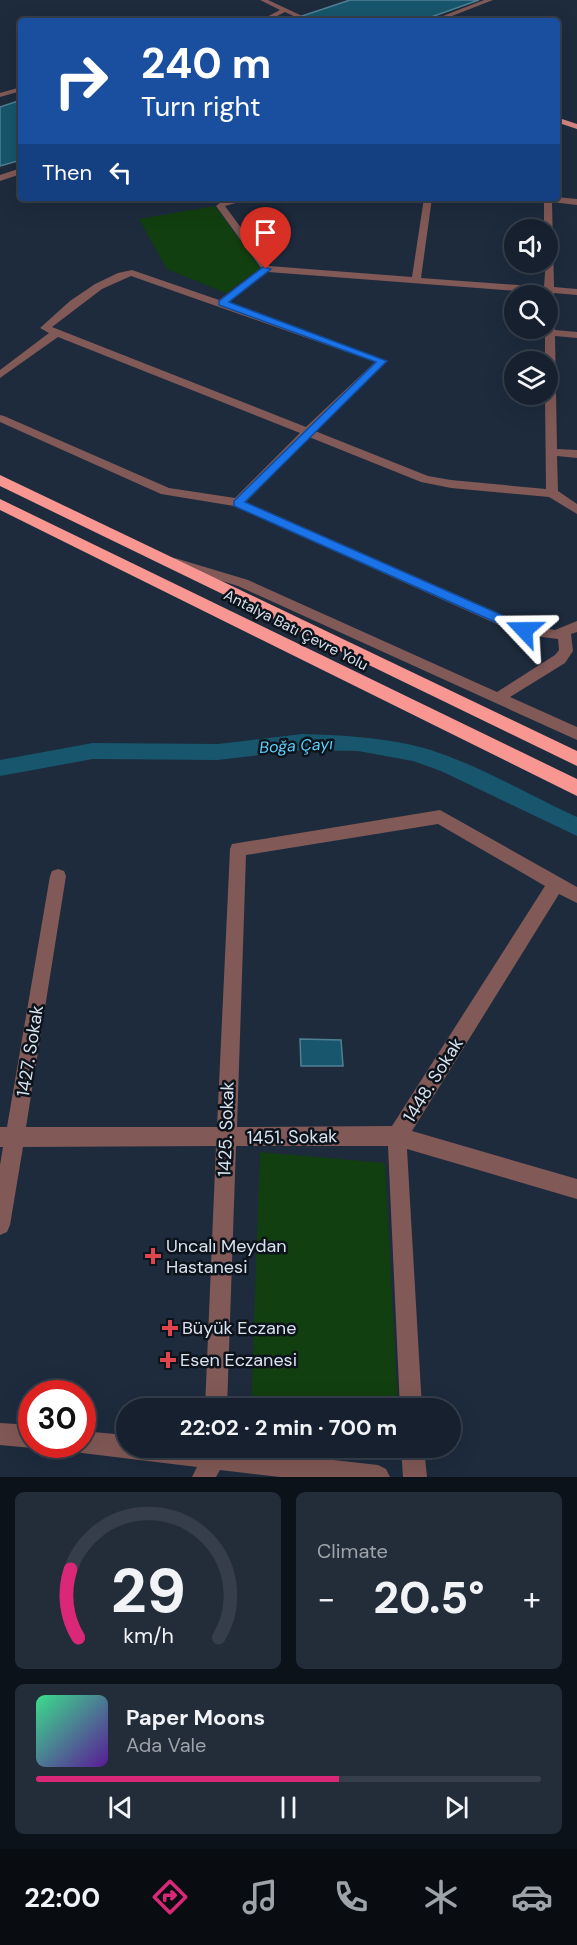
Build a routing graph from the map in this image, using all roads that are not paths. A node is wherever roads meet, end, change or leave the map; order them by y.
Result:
1 (263, 0) edge
2 (490, 0) edge
3 (287, 12) junction
4 (270, 18) edge
5 (302, 18) edge
6 (441, 18) edge
7 (18, 90) edge
8 (0, 95) edge
9 (560, 121) edge
10 (577, 127) edge
11 (18, 172) edge
12 (0, 178) edge
13 (560, 200) edge
14 (231, 201) edge
15 (428, 201) edge
16 (548, 201) edge
17 (577, 202) edge
18 (266, 269) junction
19 (416, 280) junction
20 (549, 285) edge
21 (504, 287) edge
22 (558, 291) edge
23 (577, 292) edge
24 (222, 303) junction
25 (56, 333) junction
26 (558, 334) edge
27 (577, 335) edge
28 (550, 339) edge
29 (0, 375) edge
30 (0, 418) edge
31 (307, 434) junction
32 (552, 452) junction
33 (577, 454) edge
34 (0, 480) edge
35 (552, 493) junction
36 (238, 503) junction
37 (0, 504) edge
38 (577, 510) edge
39 (172, 561) junction
40 (571, 629) edge
41 (498, 698) junction
42 (577, 734) edge
43 (577, 759) edge
44 (577, 788) edge
45 (58, 876) dead end
46 (556, 884) junction
47 (577, 896) edge
48 (397, 1136) junction
49 (8, 1138) edge
50 (225, 1138) junction
51 (577, 1189) edge
52 (0, 1225) edge
53 (216, 1398) edge
54 (410, 1398) edge
55 (0, 1434) edge
56 (18, 1436) edge
57 (96, 1444) edge
58 (116, 1446) edge
59 (212, 1458) edge
60 (253, 1458) edge
61 (414, 1458) edge
62 (204, 1477) edge
63 (378, 1477) edge
64 (415, 1477) edge

1 - 3 street
2 - 6 street
3 - 4 street
3 - 5 street
7 - 8 street
9 - 10 main road
11 - 12 street
13 - 17 street
14 - 18 street
15 - 19 street
16 - 20 street
18 - 19 street
18 - 24 street
19 - 21 street
22 - 23 street
24 - 25 street
24 - 31 street
25 - 29 street
25 - 31 street
26 - 27 street
28 - 32 street
30 - 36 street
31 - 35 street
31 - 36 street
32 - 33 street
32 - 35 street
34 - 39 highway
35 - 38 street
36 - 40 street
37 - 44 highway, Antalya Batı Çevre Yolu
39 - 41 street
39 - 43 highway
40 - 41 street
41 - 42 street
45 - 49 street, 1427. Sokak
46 - 47 street
46 - 48 street, 1448. Sokak
46 - 50 street, 1425. Sokak
48 - 50 street, 1451. Sokak
48 - 51 street, 1451. Sokak
48 - 54 street, 1448. Sokak
49 - 50 street, 1451. Sokak
49 - 52 street, 1427. Sokak
50 - 53 street, 1425. Sokak
55 - 56 street
57 - 58 street
59 - 62 street
60 - 63 street
61 - 64 street

